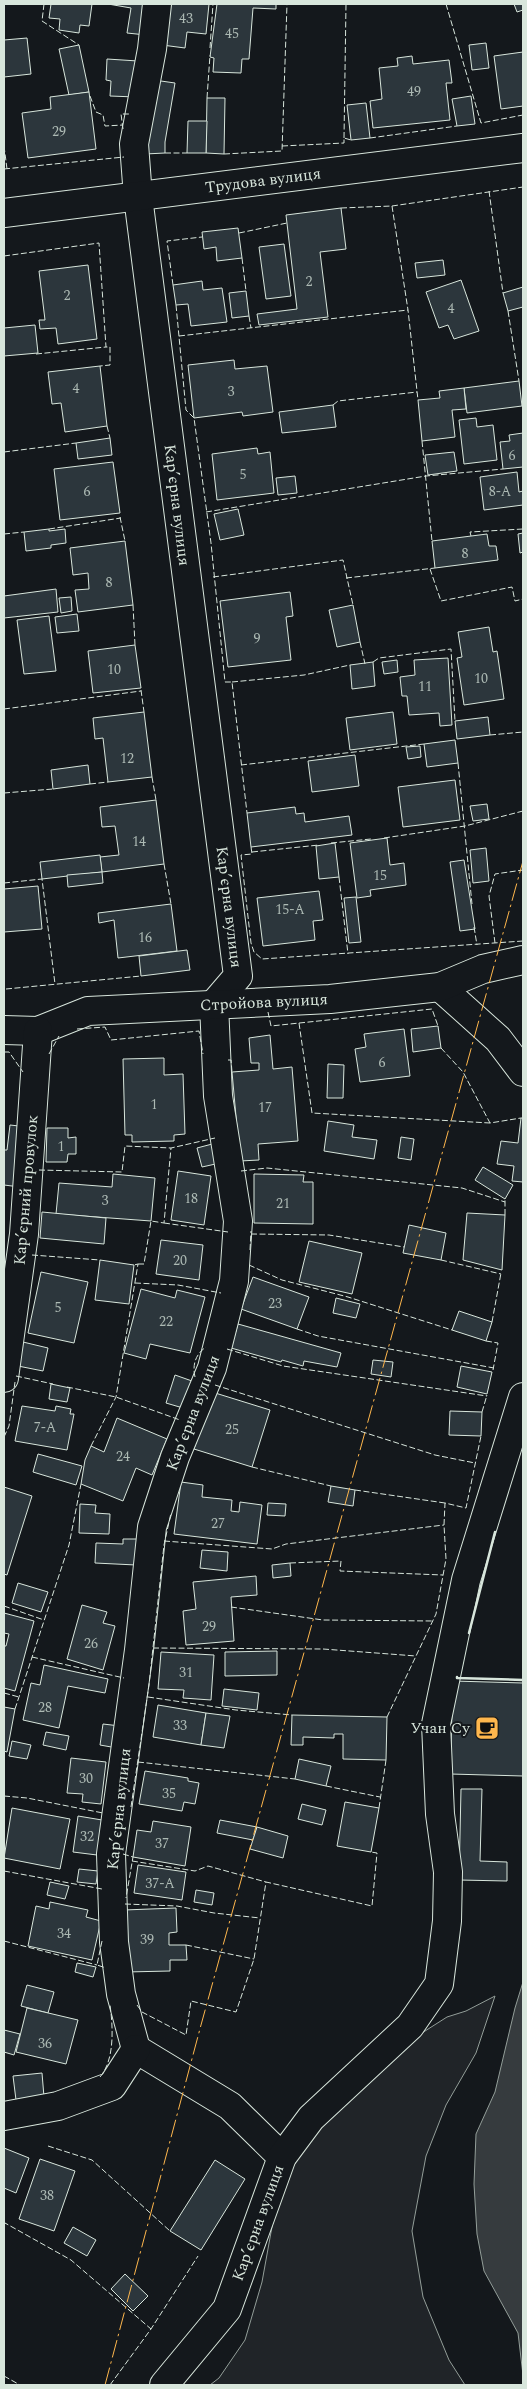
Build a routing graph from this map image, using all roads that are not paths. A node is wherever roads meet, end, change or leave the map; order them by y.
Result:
1 (158, 4) edge
2 (523, 148) edge
3 (138, 197) junction
4 (4, 213) edge
5 (523, 960) edge
6 (440, 986) junction
7 (214, 1004) junction
8 (4, 1030) edge
9 (38, 1031) junction
10 (523, 1072) edge
11 (4, 1378) edge
12 (523, 1397) edge
13 (136, 2048) junction
14 (4, 2116) edge
15 (282, 2157) junction
16 (164, 2385) edge

1 - 3 street, Карʼєрна вулиця
2 - 3 street, Трудова вулиця
3 - 4 street, Трудова вулиця
3 - 7 street, Карʼєрна вулиця
5 - 6 street, Стройова вулиця
6 - 7 street, Стройова вулиця
6 - 10 street
7 - 9 street, Стройова вулиця
7 - 13 street, Карʼєрна вулиця
8 - 9 street, Стройова вулиця
9 - 11 street, Карʼєрний провулок
12 - 15 street
13 - 14 street
13 - 15 street, Карʼєрна вулиця
15 - 16 street, Карʼєрна вулиця

